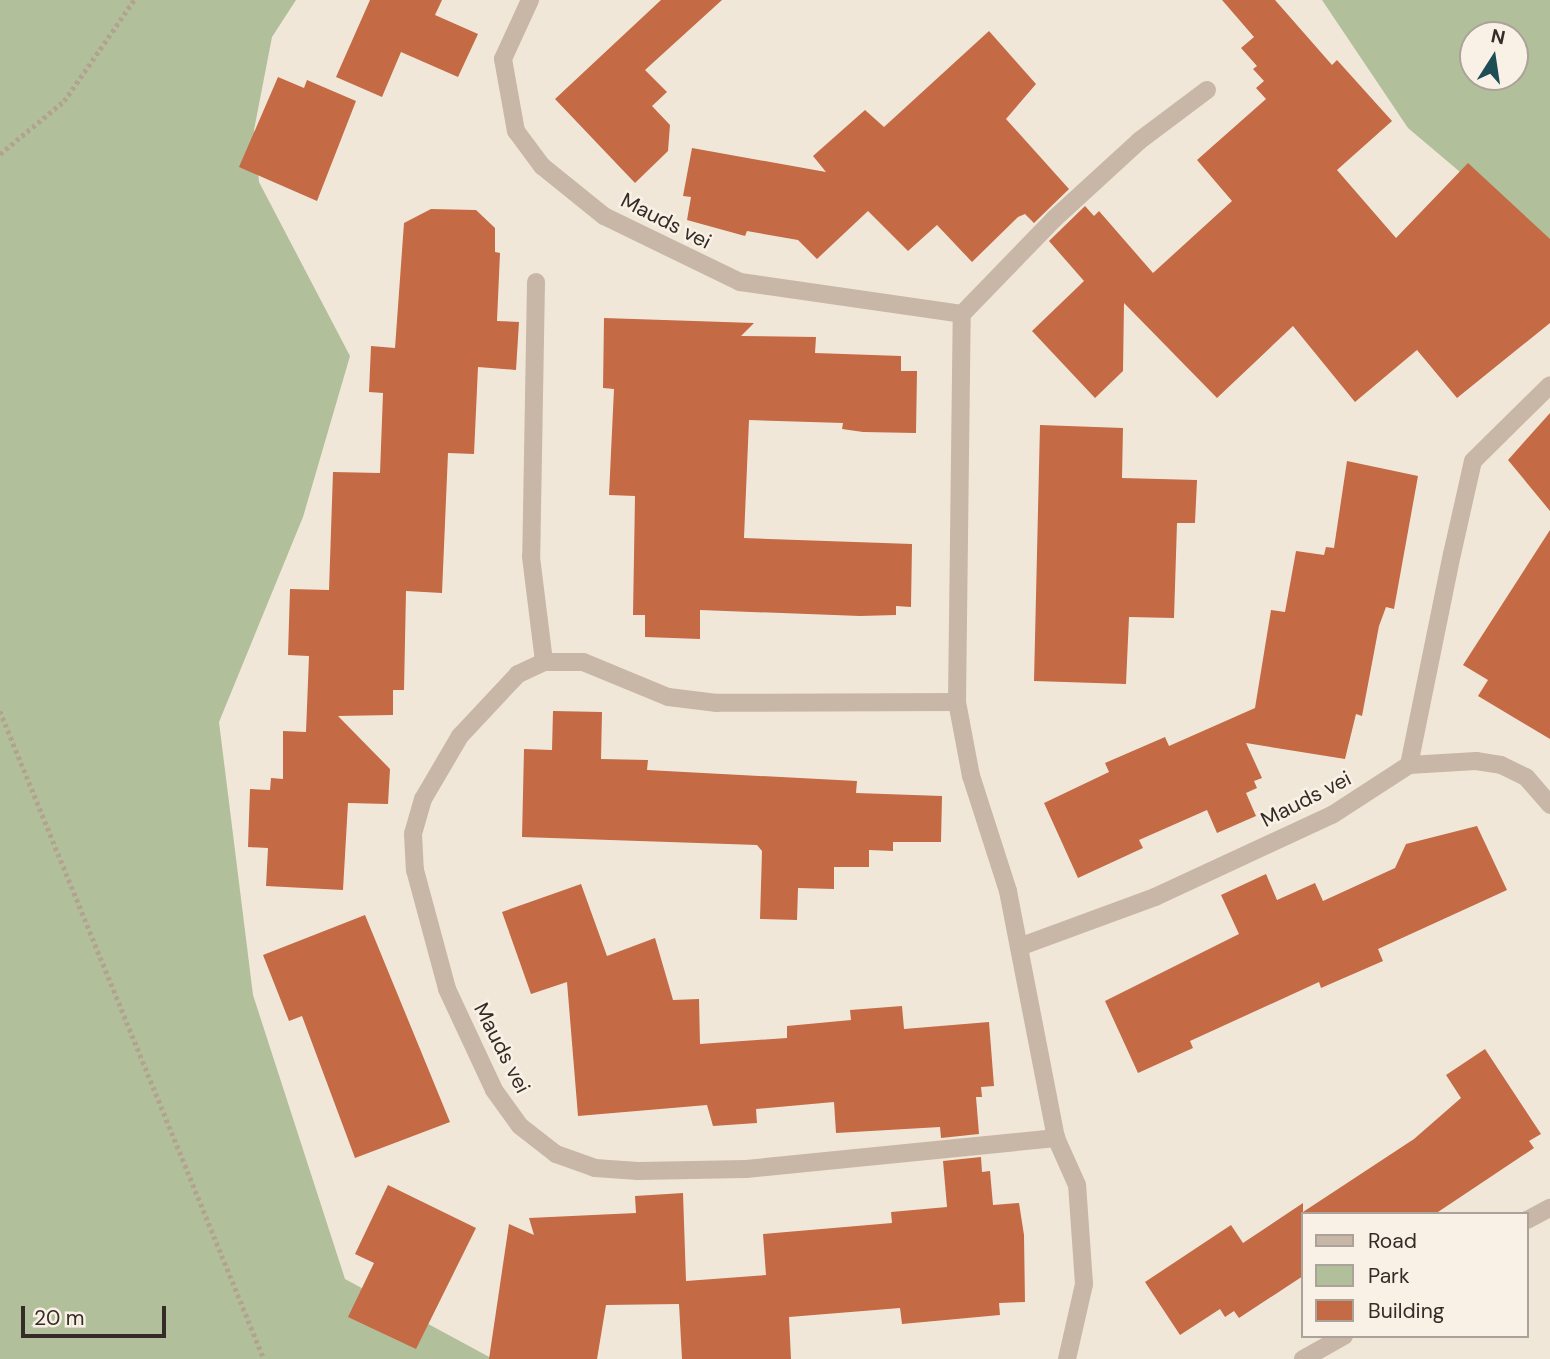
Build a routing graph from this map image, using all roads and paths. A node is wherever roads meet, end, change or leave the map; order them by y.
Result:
1 (134, 0) edge
2 (530, 0) edge
3 (1207, 90) dead end
4 (0, 154) edge
5 (536, 282) dead end
6 (962, 314) junction
7 (1550, 386) edge
8 (544, 663) junction
9 (957, 702) junction
10 (0, 711) edge
11 (1409, 765) junction
12 (1550, 805) edge
13 (1019, 947) junction
14 (1056, 1138) junction
15 (1550, 1208) edge
16 (1529, 1219) edge
17 (1340, 1338) edge
18 (1072, 1358) edge
19 (264, 1359) edge
20 (1303, 1359) edge

1 - 4 path
2 - 6 street, Mauds vei
3 - 6 street
5 - 8 street
6 - 9 street
7 - 11 street
8 - 9 street, Mauds vei
8 - 14 street, Mauds vei
9 - 13 street
10 - 19 path
11 - 12 street
11 - 13 street, Mauds vei
13 - 14 street
14 - 18 street
15 - 16 street
17 - 20 street

